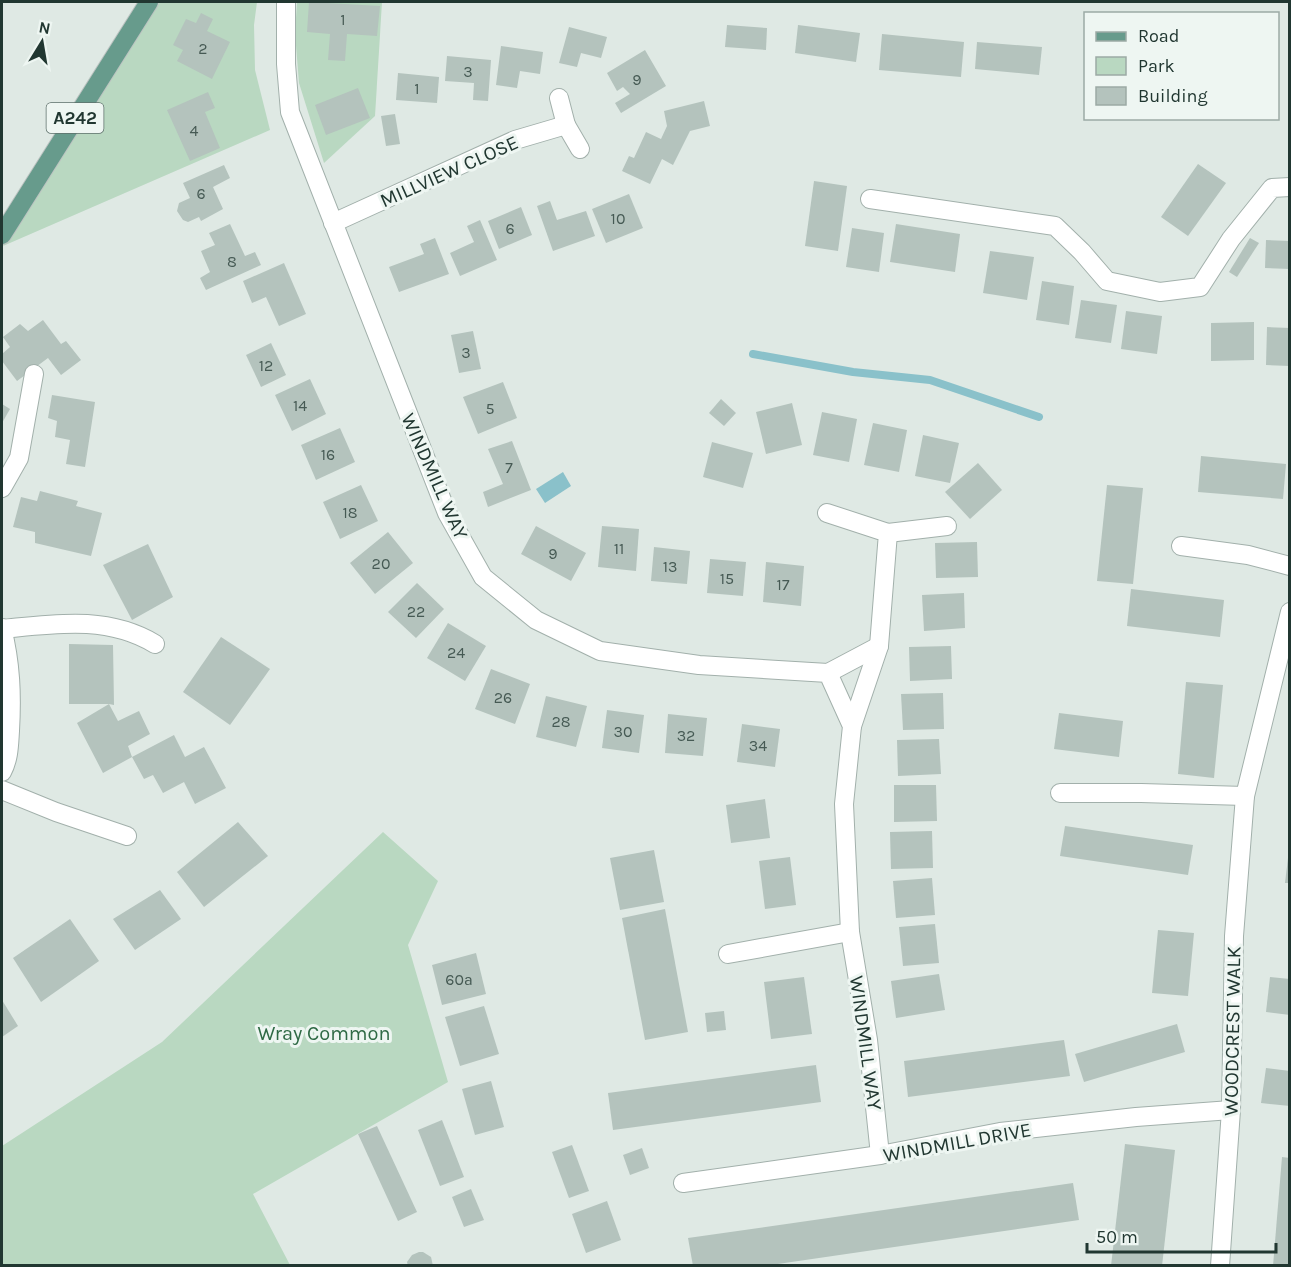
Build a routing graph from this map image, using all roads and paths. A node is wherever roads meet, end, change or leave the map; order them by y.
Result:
1 (149, 2) edge
2 (286, 2) edge
3 (559, 98) dead end
4 (566, 125) junction
5 (580, 149) dead end
6 (1290, 187) edge
7 (870, 199) dead end
8 (333, 223) junction
9 (2, 235) edge
10 (34, 374) dead end
11 (2, 488) edge
12 (828, 513) dead end
13 (947, 526) dead end
14 (888, 533) junction
15 (1181, 546) dead end
16 (1290, 566) edge
17 (1290, 612) edge
18 (2, 629) edge
19 (155, 644) dead end
20 (879, 646) junction
21 (828, 673) junction
22 (852, 726) junction
23 (2, 772) edge
24 (2, 790) edge
25 (1060, 793) dead end
26 (1245, 796) junction
27 (127, 836) dead end
28 (850, 932) junction
29 (728, 954) dead end
30 (1231, 1110) junction
31 (880, 1155) junction
32 (683, 1183) dead end
33 (1220, 1266) edge

1 - 9 main road, A242
2 - 8 street, WINDMILL WAY
3 - 4 street
4 - 5 street
4 - 8 street, MILLVIEW CLOSE
6 - 7 street
8 - 21 street, WINDMILL WAY
10 - 11 street
12 - 14 street
13 - 14 street
14 - 20 street, WINDMILL WAY
15 - 16 street
17 - 26 street, WOODCREST WALK
18 - 19 street
18 - 23 street
20 - 21 street
20 - 22 street, WINDMILL WAY
21 - 22 street
22 - 28 street, WINDMILL WAY
24 - 27 street
25 - 26 street
26 - 30 street, WOODCREST WALK
28 - 29 street
28 - 31 street, WINDMILL WAY
30 - 31 street, WINDMILL DRIVE
30 - 33 street, WOODCREST WALK
31 - 32 street, WINDMILL DRIVE

